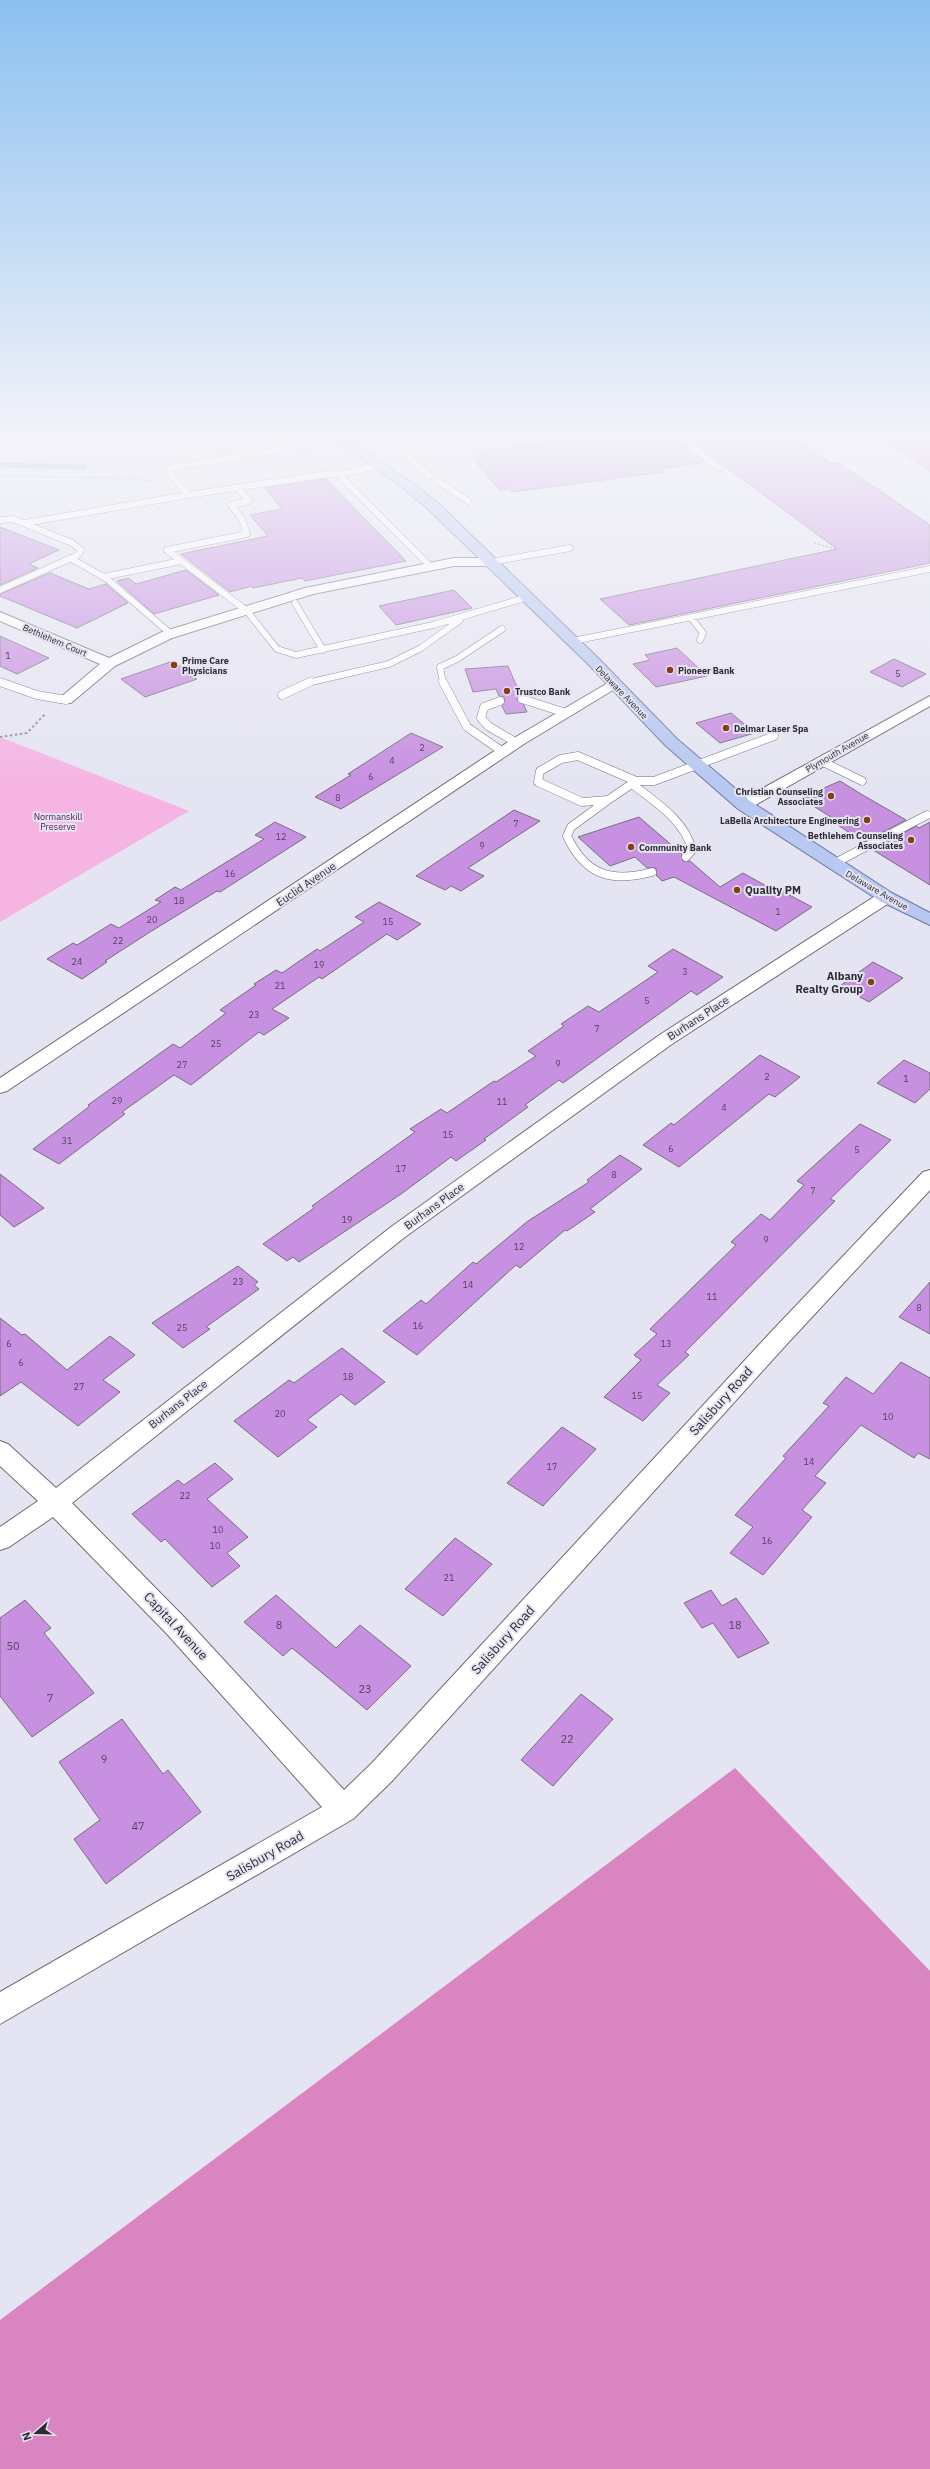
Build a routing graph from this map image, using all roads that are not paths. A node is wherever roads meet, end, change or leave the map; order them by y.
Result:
1 (79, 552) edge
2 (170, 552) edge
3 (417, 552) edge
4 (481, 552) edge
5 (546, 552) edge
6 (70, 558) junction
7 (181, 561) junction
8 (491, 562) junction
9 (432, 567) junction
10 (930, 569) edge
11 (105, 578) junction
12 (0, 590) edge
13 (528, 597) junction
14 (295, 603) junction
15 (261, 607) junction
16 (247, 611) junction
17 (0, 616) edge
18 (466, 616) junction
19 (692, 619) junction
20 (502, 629) dead end
21 (171, 634) junction
22 (700, 640) dead end
23 (573, 641) junction
24 (323, 650) junction
25 (110, 664) junction
26 (0, 682) edge
27 (614, 684) junction
28 (282, 695) dead end
29 (522, 699) dead end
30 (66, 700) joint
31 (930, 700) edge
32 (500, 701) dead end
33 (566, 713) junction
34 (774, 736) dead end
35 (516, 743) junction
36 (502, 752) junction
37 (821, 761) junction
38 (696, 764) junction
39 (862, 781) dead end
40 (634, 782) junction
41 (608, 800) junction
42 (744, 805) junction
43 (927, 815) dead end
44 (686, 857) dead end
45 (833, 864) junction
46 (652, 872) dead end
47 (886, 896) junction
48 (930, 920) edge
49 (0, 1087) edge
50 (930, 1177) edge
51 (0, 1450) edge
52 (56, 1502) junction
53 (0, 1540) edge
54 (343, 1810) junction
55 (0, 2009) edge

1 - 6 lane
2 - 7 lane
3 - 9 lane
4 - 8 main road, Delaware Avenue
5 - 8 lane
6 - 11 lane
6 - 12 lane
7 - 11 lane
7 - 16 lane
8 - 9 street
8 - 13 main road, Delaware Avenue
8 - 14 street
9 - 15 street
10 - 19 lane
11 - 21 lane
13 - 18 lane
13 - 23 main road, Delaware Avenue
14 - 15 street
14 - 24 lane
15 - 16 street
16 - 21 street
16 - 24 lane
17 - 25 street, Bethlehem Court
18 - 24 lane
18 - 28 lane
19 - 22 lane
19 - 23 lane
20 - 36 lane
21 - 25 street
23 - 27 main road, Delaware Avenue
25 - 30 street
26 - 30 lane
27 - 33 street, Euclid Avenue
27 - 38 main road, Delaware Avenue
29 - 33 lane
31 - 37 street, Plymouth Avenue
32 - 35 lane
33 - 35 street, Euclid Avenue
34 - 38 lane
35 - 36 street, Euclid Avenue
36 - 49 street, Euclid Avenue
37 - 39 lane
37 - 42 street, Plymouth Avenue
38 - 40 lane
38 - 42 main road, Delaware Avenue
40 - 41 lane
40 - 41 lane
40 - 44 lane
41 - 46 lane
42 - 45 main road, Delaware Avenue
43 - 45 lane
45 - 47 main road, Delaware Avenue
47 - 48 main road, Delaware Avenue
47 - 52 street, Burhans Place
50 - 54 street, Salisbury Road
51 - 52 street, Capital Avenue
52 - 53 street, Burhans Place
52 - 54 street, Capital Avenue
54 - 55 street, Salisbury Road

